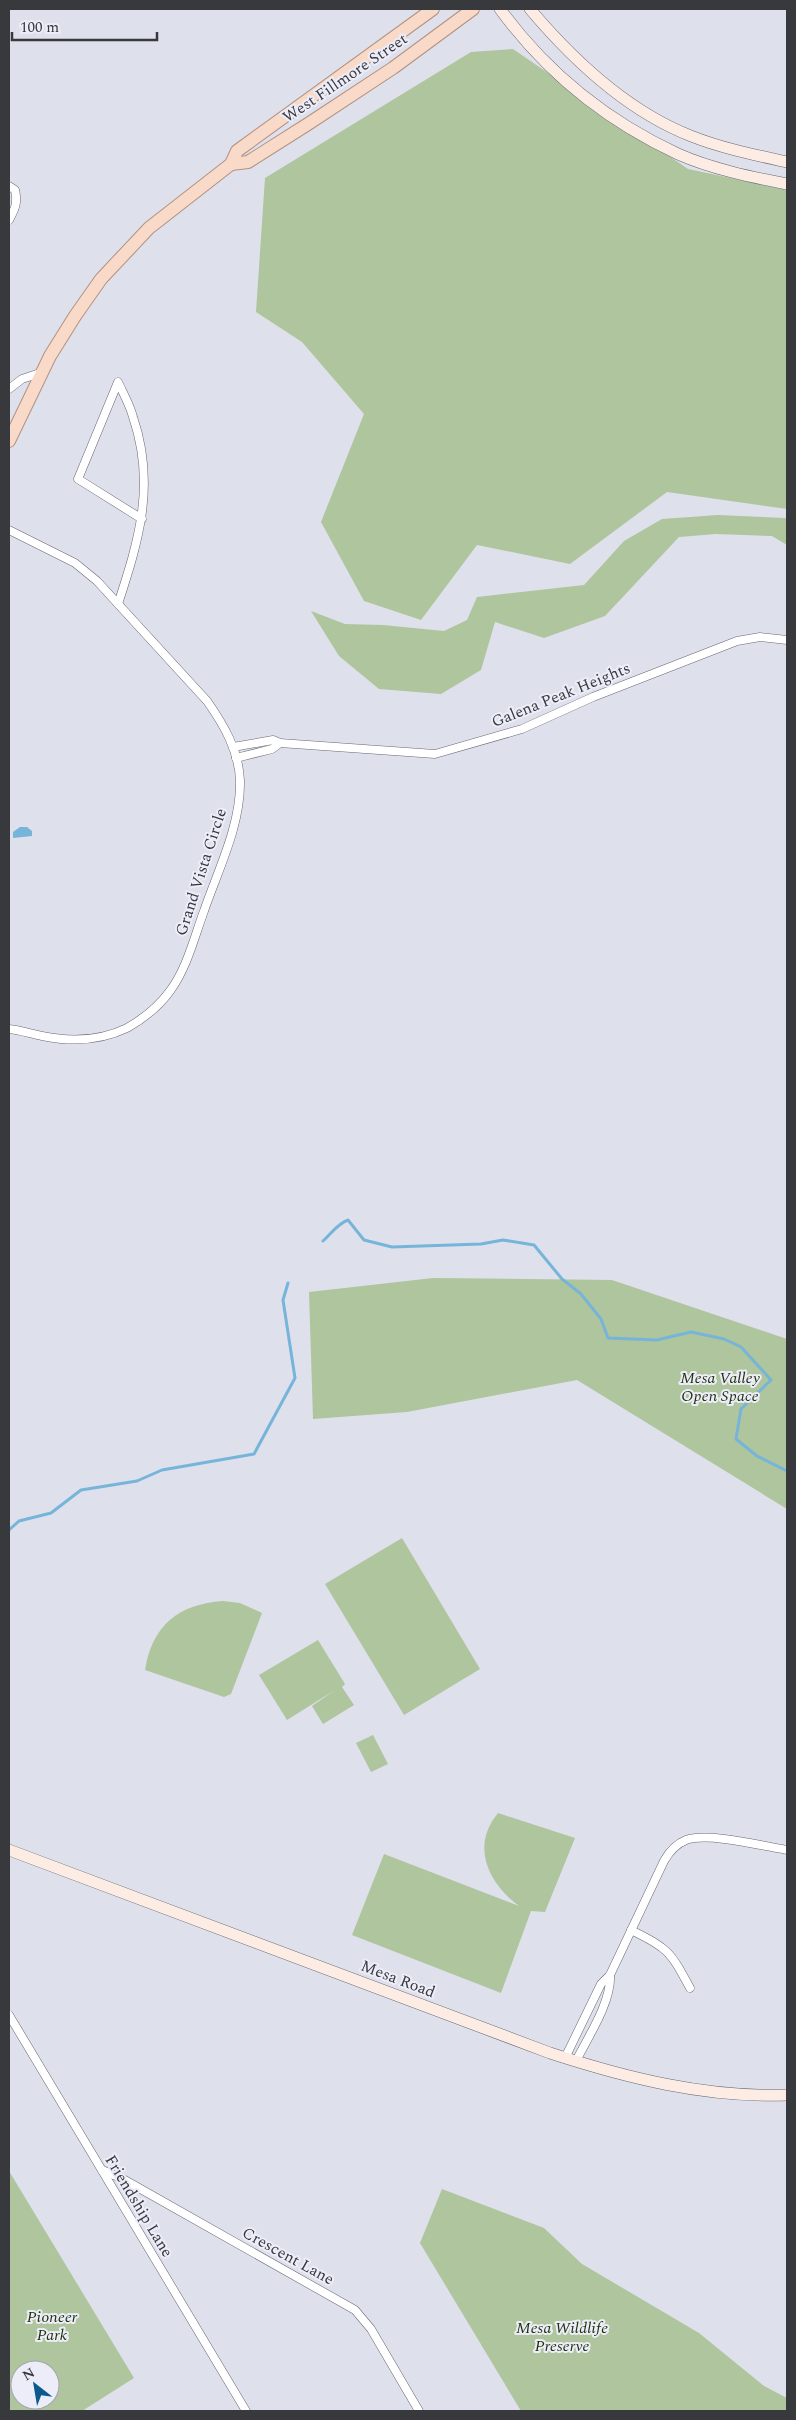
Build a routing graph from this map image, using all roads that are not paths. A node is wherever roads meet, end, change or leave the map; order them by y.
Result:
1 (433, 9) edge
2 (473, 9) edge
3 (500, 9) edge
4 (530, 9) edge
5 (787, 162) edge
6 (231, 164) junction
7 (787, 184) edge
8 (9, 186) edge
9 (9, 220) edge
10 (43, 372) junction
11 (9, 389) edge
12 (10, 433) edge
13 (142, 519) junction
14 (9, 530) edge
15 (118, 604) junction
16 (787, 640) edge
17 (280, 743) junction
18 (233, 747) junction
19 (236, 758) junction
20 (9, 1029) edge
21 (9, 1850) edge
22 (787, 1850) edge
23 (631, 1930) junction
24 (610, 1975) junction
25 (690, 1988) dead end
26 (9, 2015) edge
27 (583, 2022) junction
28 (593, 2026) junction
29 (571, 2060) junction
30 (787, 2095) edge
31 (102, 2170) junction
32 (246, 2411) edge
33 (419, 2411) edge

1 - 6 main road, West Fillmore Street
2 - 6 main road, West Fillmore Street
3 - 7 main road
4 - 5 main road
6 - 10 main road, West Fillmore Street
8 - 9 street
10 - 11 street
10 - 12 main road, West Fillmore Street
13 - 13 street
13 - 15 street
14 - 15 street, Grand Vista Circle
15 - 18 street, Grand Vista Circle
16 - 17 street, Galena Peak Heights
17 - 18 street, Galena Peak Heights
17 - 19 street, Galena Peak Heights
18 - 19 street, Grand Vista Circle
19 - 20 street, Grand Vista Circle
21 - 29 main road, Mesa Road
22 - 23 street
23 - 24 street
23 - 25 street
24 - 27 street
24 - 28 street
26 - 31 street, Friendship Lane
27 - 28 street
27 - 29 street
28 - 29 street
29 - 30 main road, Mesa Road
31 - 32 street, Friendship Lane
31 - 33 street, Crescent Lane

